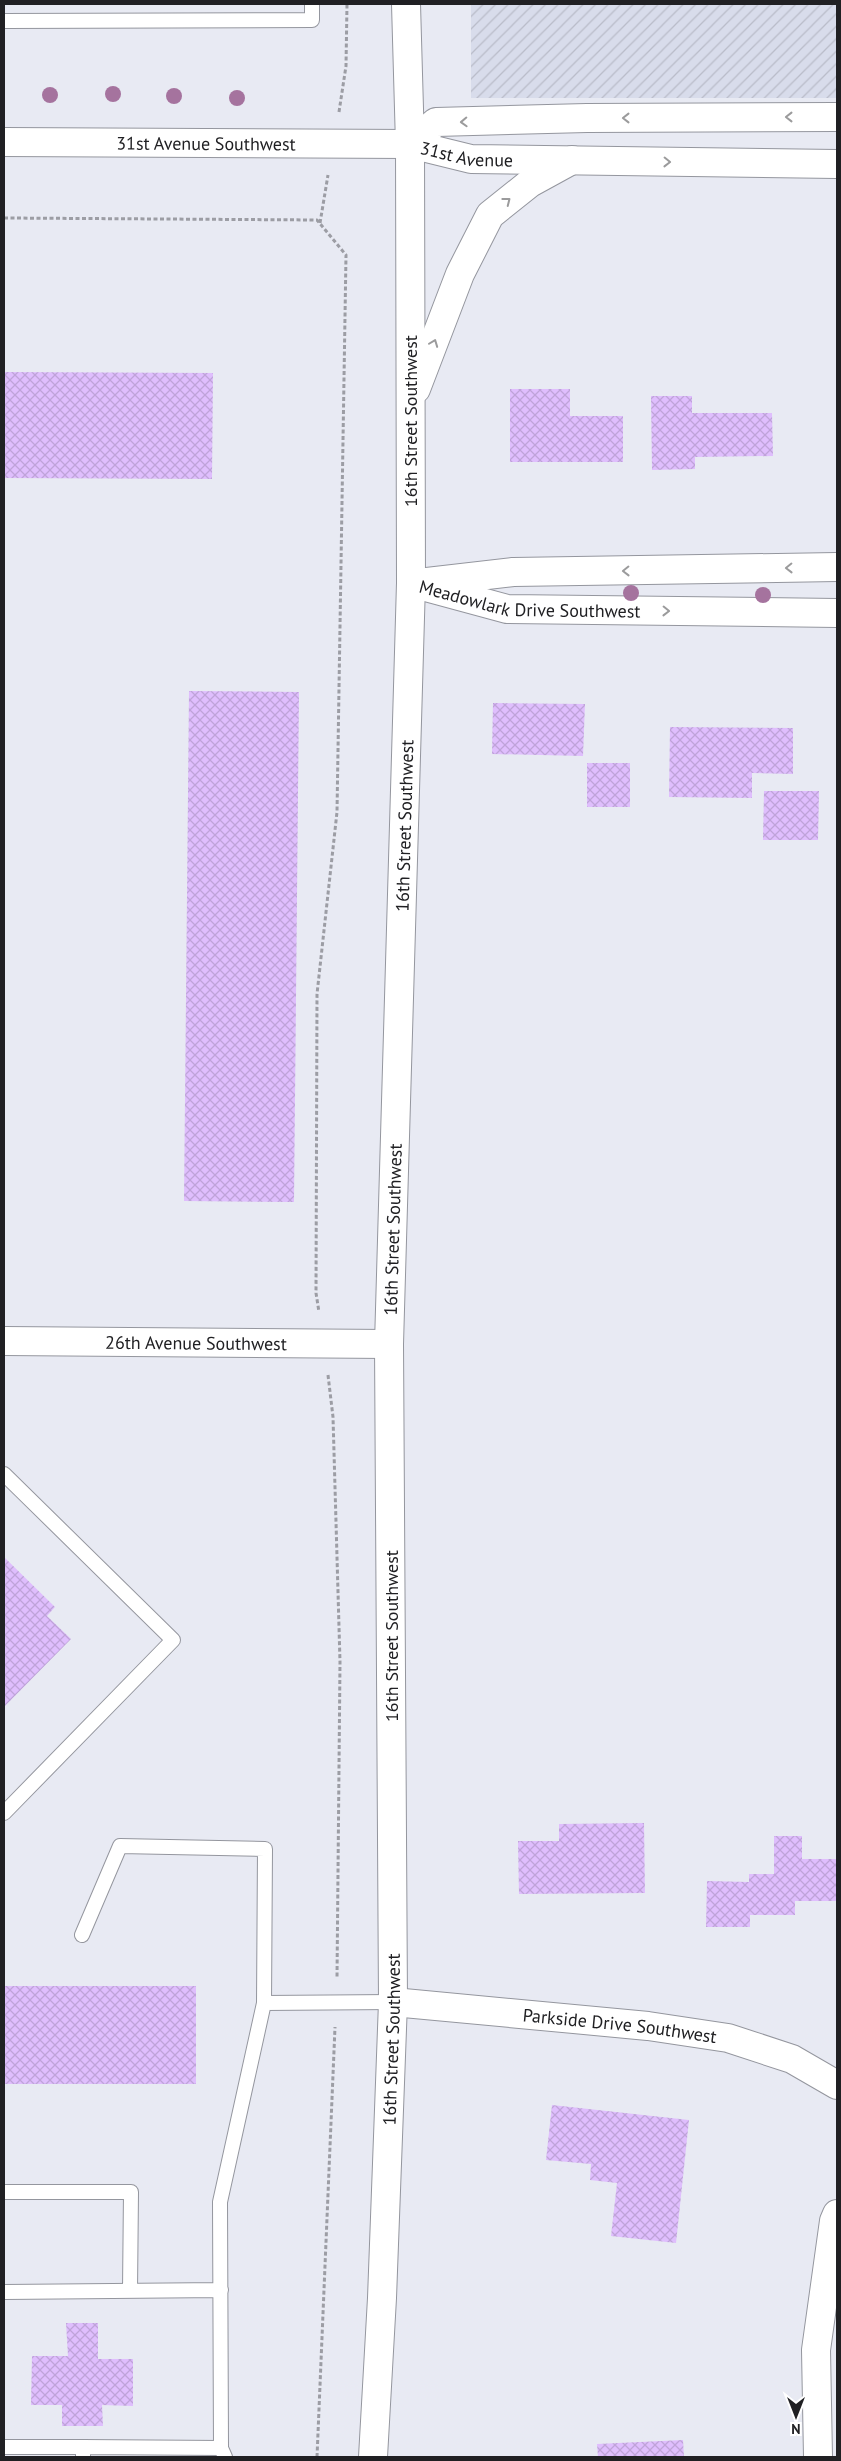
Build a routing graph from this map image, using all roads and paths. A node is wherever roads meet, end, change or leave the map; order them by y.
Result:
1 (312, 4) edge
2 (347, 4) edge
3 (406, 4) edge
4 (4, 21) edge
5 (346, 66) dead end
6 (837, 117) edge
7 (4, 142) edge
8 (410, 144) junction
9 (572, 160) junction
10 (837, 164) edge
11 (4, 218) edge
12 (410, 405) junction
13 (837, 568) edge
14 (411, 583) junction
15 (837, 613) edge
16 (4, 1341) edge
17 (324, 1343) junction
18 (389, 1344) junction
19 (4, 1474) edge
20 (4, 1813) edge
21 (82, 1935) dead end
22 (336, 2002) junction
23 (392, 2002) junction
24 (264, 2003) junction
25 (837, 2085) edge
26 (4, 2192) edge
27 (837, 2214) edge
28 (220, 2290) junction
29 (130, 2291) junction
30 (4, 2292) edge
31 (4, 2447) edge
32 (83, 2452) edge
33 (223, 2452) edge
34 (317, 2457) edge
35 (373, 2457) edge
36 (818, 2457) edge

1 - 4 lane
2 - 5 path
3 - 8 street, 16th Street Southwest
6 -> 8 street, 31st Avenue
7 - 8 street, 31st Avenue Southwest
8 - 9 street, 31st Avenue
8 - 12 street, 16th Street Southwest
9 -> 10 street, 31st Avenue
12 -> 9 street
11 - 17 path
12 - 14 street, 16th Street Southwest
13 -> 14 street, Meadowlark Drive Southwest
14 -> 15 street, Meadowlark Drive Southwest
14 - 18 street, 16th Street Southwest
16 - 17 street, 26th Avenue Southwest
17 - 18 street, 26th Avenue Southwest
17 - 22 path
18 - 23 street, 16th Street Southwest
19 - 20 lane
21 - 24 lane
22 - 23 lane
22 - 24 lane
22 - 34 path
23 - 25 street, Parkside Drive Southwest
23 - 35 street, 16th Street Southwest
24 - 28 lane
26 - 29 lane
27 - 36 street
28 - 29 lane
28 - 33 lane
29 - 30 lane
31 - 32 lane
32 - 33 lane

